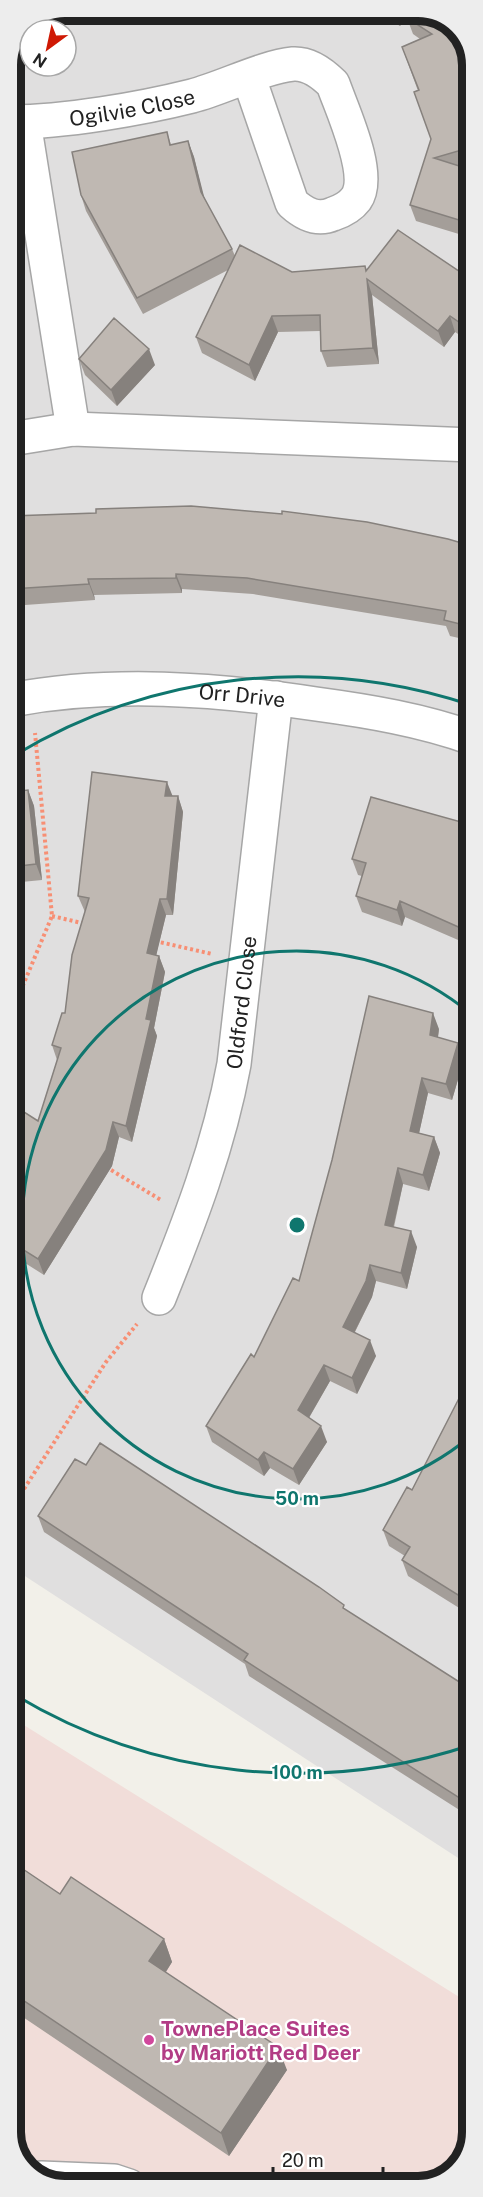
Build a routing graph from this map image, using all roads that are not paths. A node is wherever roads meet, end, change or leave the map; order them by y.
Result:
1 (249, 78) junction
2 (21, 121) edge
3 (21, 144) edge
4 (73, 429) junction
5 (21, 437) edge
6 (462, 445) edge
7 (23, 698) edge
8 (276, 698) junction
9 (462, 735) edge
10 (159, 1298) road end

1 - 1 street, Ogilvie Close
1 - 2 street, Ogilvie Close
3 - 4 street
4 - 5 street
4 - 6 street
7 - 8 street, Orr Drive
8 - 9 street, Orr Drive
8 - 10 street, Oldford Close

